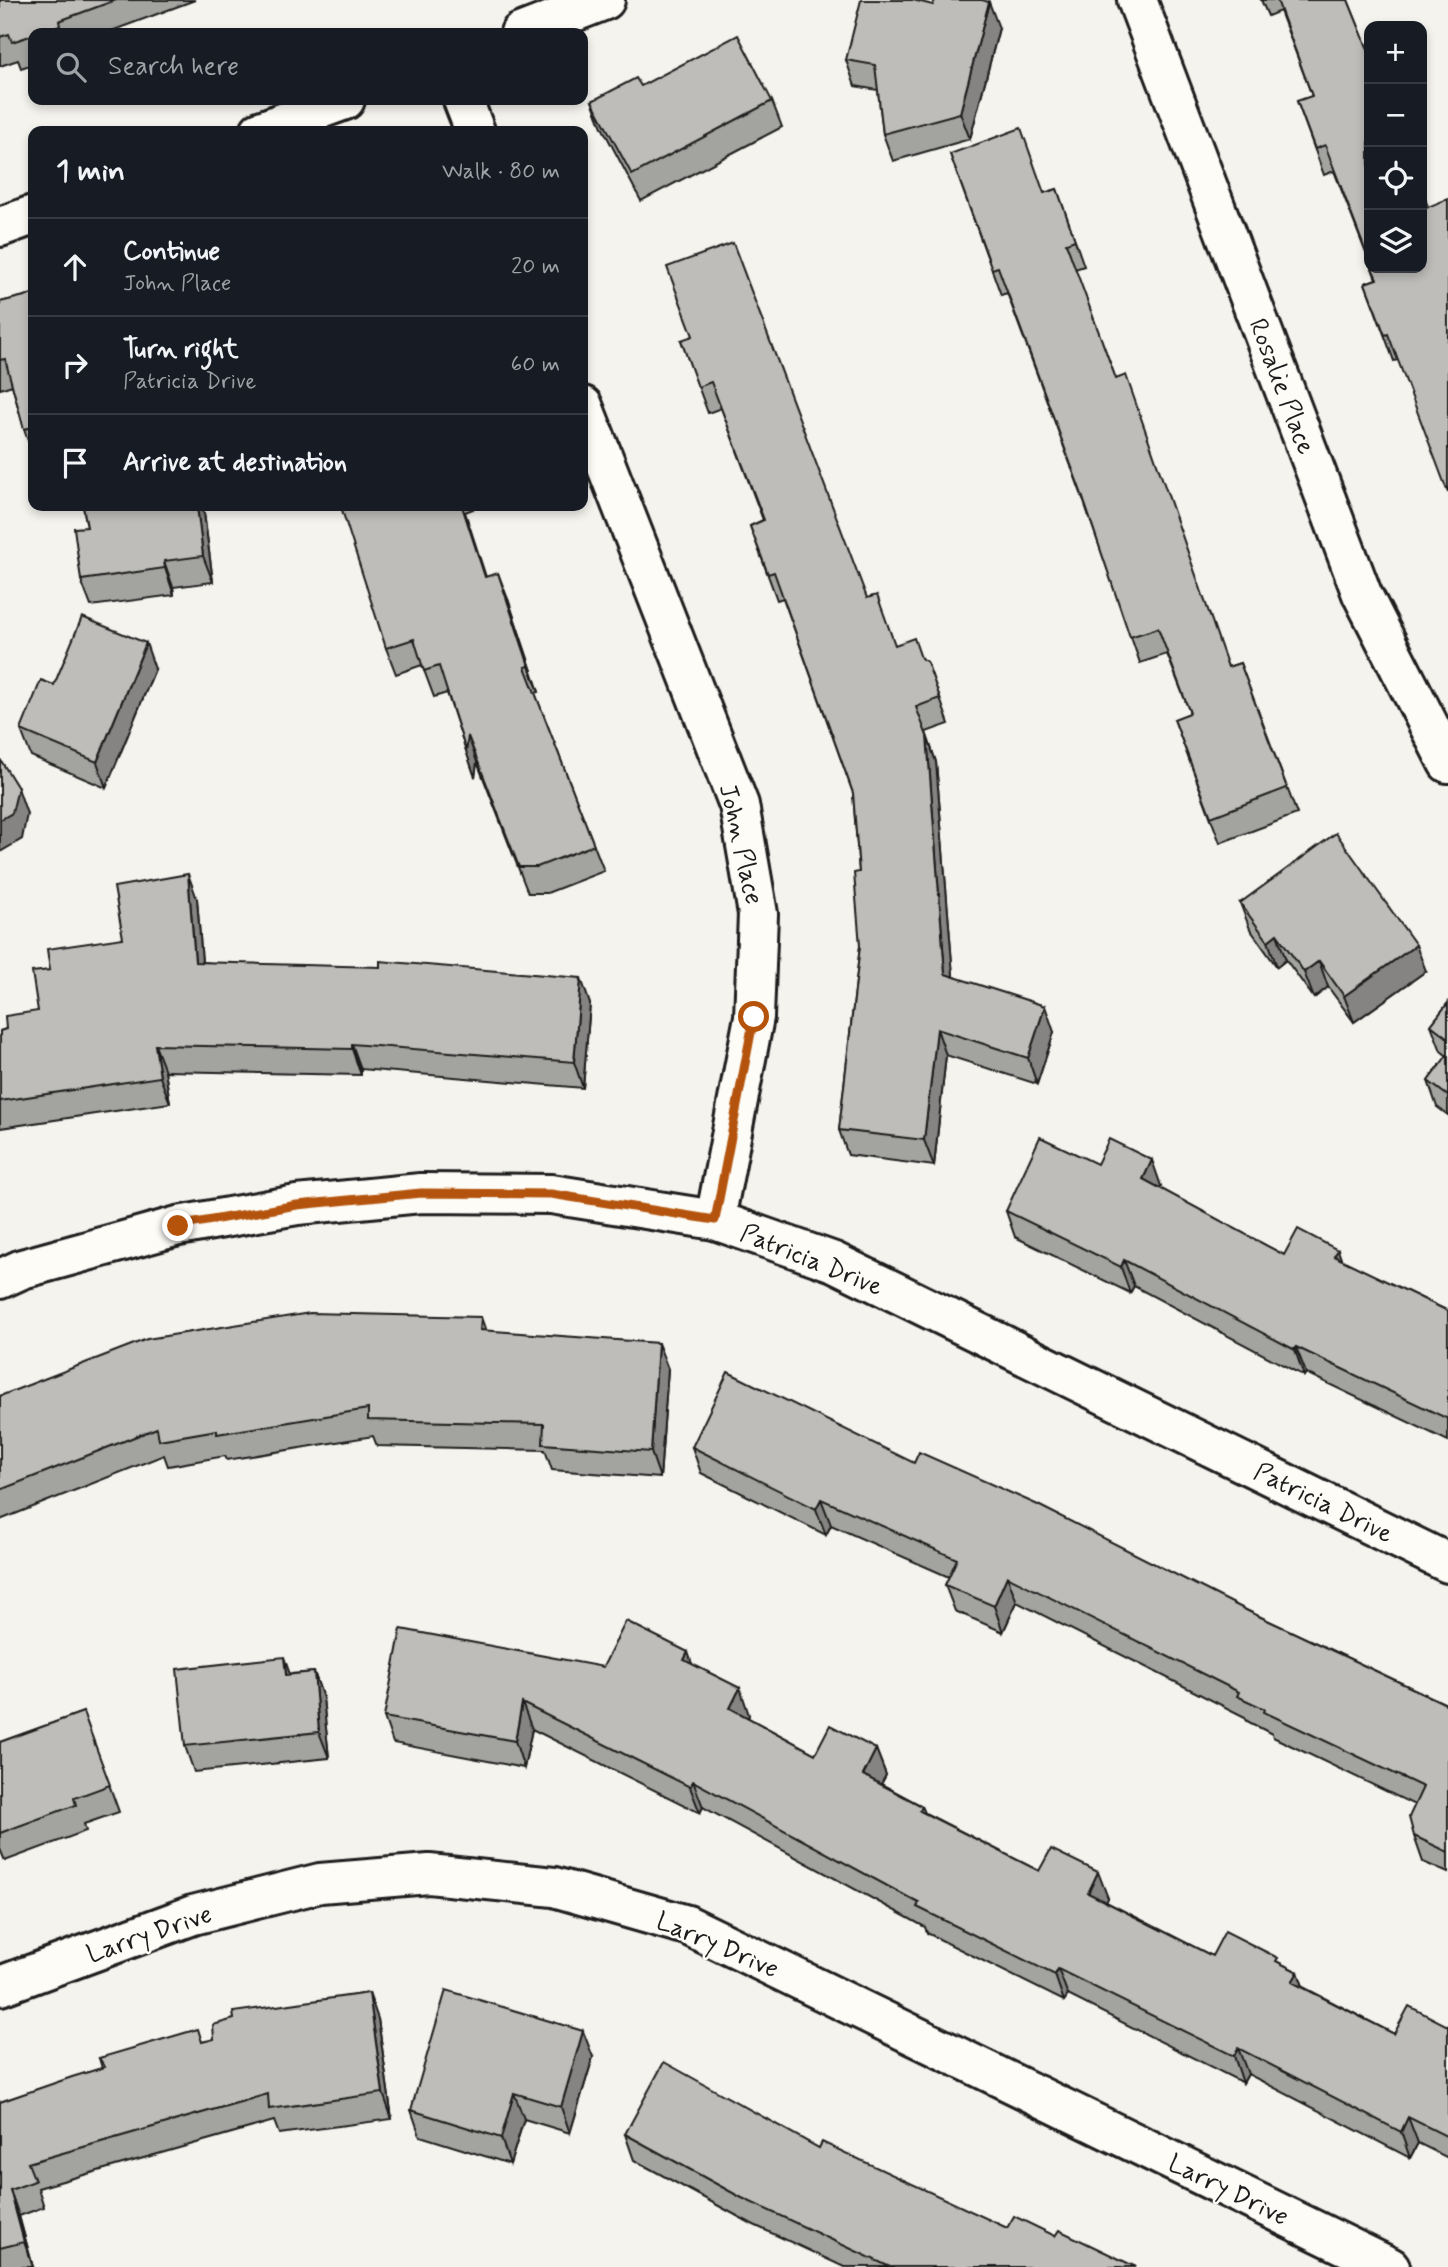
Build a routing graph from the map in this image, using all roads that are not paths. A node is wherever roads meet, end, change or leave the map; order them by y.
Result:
1 (605, 0) edge
2 (1137, 0) edge
3 (533, 28) edge
4 (331, 105) edge
5 (465, 105) edge
6 (274, 126) edge
7 (473, 126) edge
8 (28, 217) edge
9 (0, 227) edge
10 (588, 419) edge
11 (1448, 763) edge
12 (715, 1220) junction
13 (0, 1279) edge
14 (1448, 1563) edge
15 (0, 1986) edge
16 (1390, 2267) edge

1 - 3 street
2 - 11 street, Rosalie Place
4 - 6 street
5 - 7 street
8 - 9 street
10 - 12 street, John Place
12 - 13 street, Patricia Drive
12 - 14 street, Patricia Drive
15 - 16 street, Larry Drive

